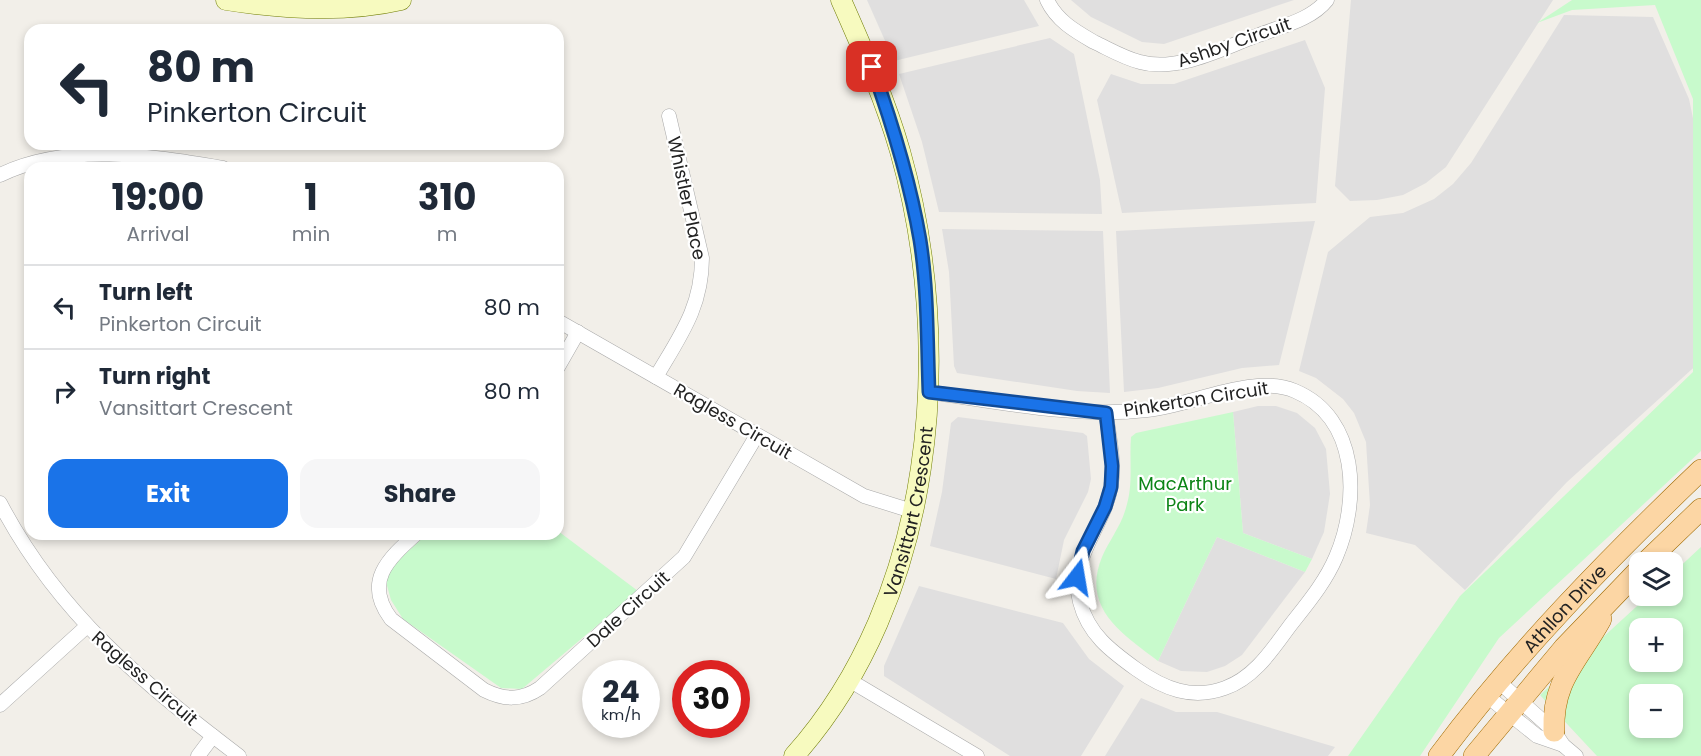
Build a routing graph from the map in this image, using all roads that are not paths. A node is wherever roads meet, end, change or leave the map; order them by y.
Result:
1 (226, 0) edge
2 (401, 0) edge
3 (841, 0) edge
4 (1047, 0) edge
5 (1327, 0) edge
6 (669, 116) dead end
7 (32, 162) edge
8 (143, 162) edge
9 (24, 164) edge
10 (0, 175) edge
11 (564, 325) edge
12 (578, 333) junction
13 (564, 357) edge
14 (656, 377) junction
15 (929, 392) junction
16 (1106, 413) junction
17 (757, 435) junction
18 (1701, 470) edge
19 (0, 503) edge
20 (1701, 509) edge
21 (912, 512) junction
22 (410, 540) edge
23 (1656, 552) edge
24 (1629, 580) edge
25 (1616, 592) junction
26 (86, 627) junction
27 (849, 680) junction
28 (1492, 688) junction
29 (0, 705) edge
30 (1514, 706) junction
31 (213, 736) junction
32 (1559, 738) junction
33 (198, 756) edge
34 (239, 756) edge
35 (794, 756) edge
36 (977, 756) edge
37 (1438, 756) edge
38 (1474, 756) edge
39 (1576, 756) edge

1 - 2 street
3 - 15 street, Vansittart Crescent
4 - 5 street, Ashby Circuit
6 - 14 street, Whistler Place
7 - 8 street
9 - 10 street
11 - 12 street, Ragless Circuit
12 - 13 street
12 - 14 street, Ragless Circuit
14 - 17 street, Ragless Circuit
15 - 16 street, Pinkerton Circuit
15 - 21 street, Vansittart Crescent
16 - 16 street, Pinkerton Circuit
17 - 21 street, Ragless Circuit
17 - 22 street, Dale Circuit
18 - 28 main road, Athllon Drive
19 - 26 street, Ragless Circuit
20 - 23 main road
21 - 27 street, Vansittart Crescent
24 - 25 main road, Athllon Drive
25 - 30 main road, Athllon Drive
25 - 32 main road
26 - 29 street
26 - 31 street, Ragless Circuit
27 - 35 street, Vansittart Crescent
27 - 36 street
28 - 30 street
28 - 37 main road, Athllon Drive
30 - 32 street
30 - 38 main road, Athllon Drive
31 - 33 street
31 - 34 street, Ragless Circuit
32 - 39 street

